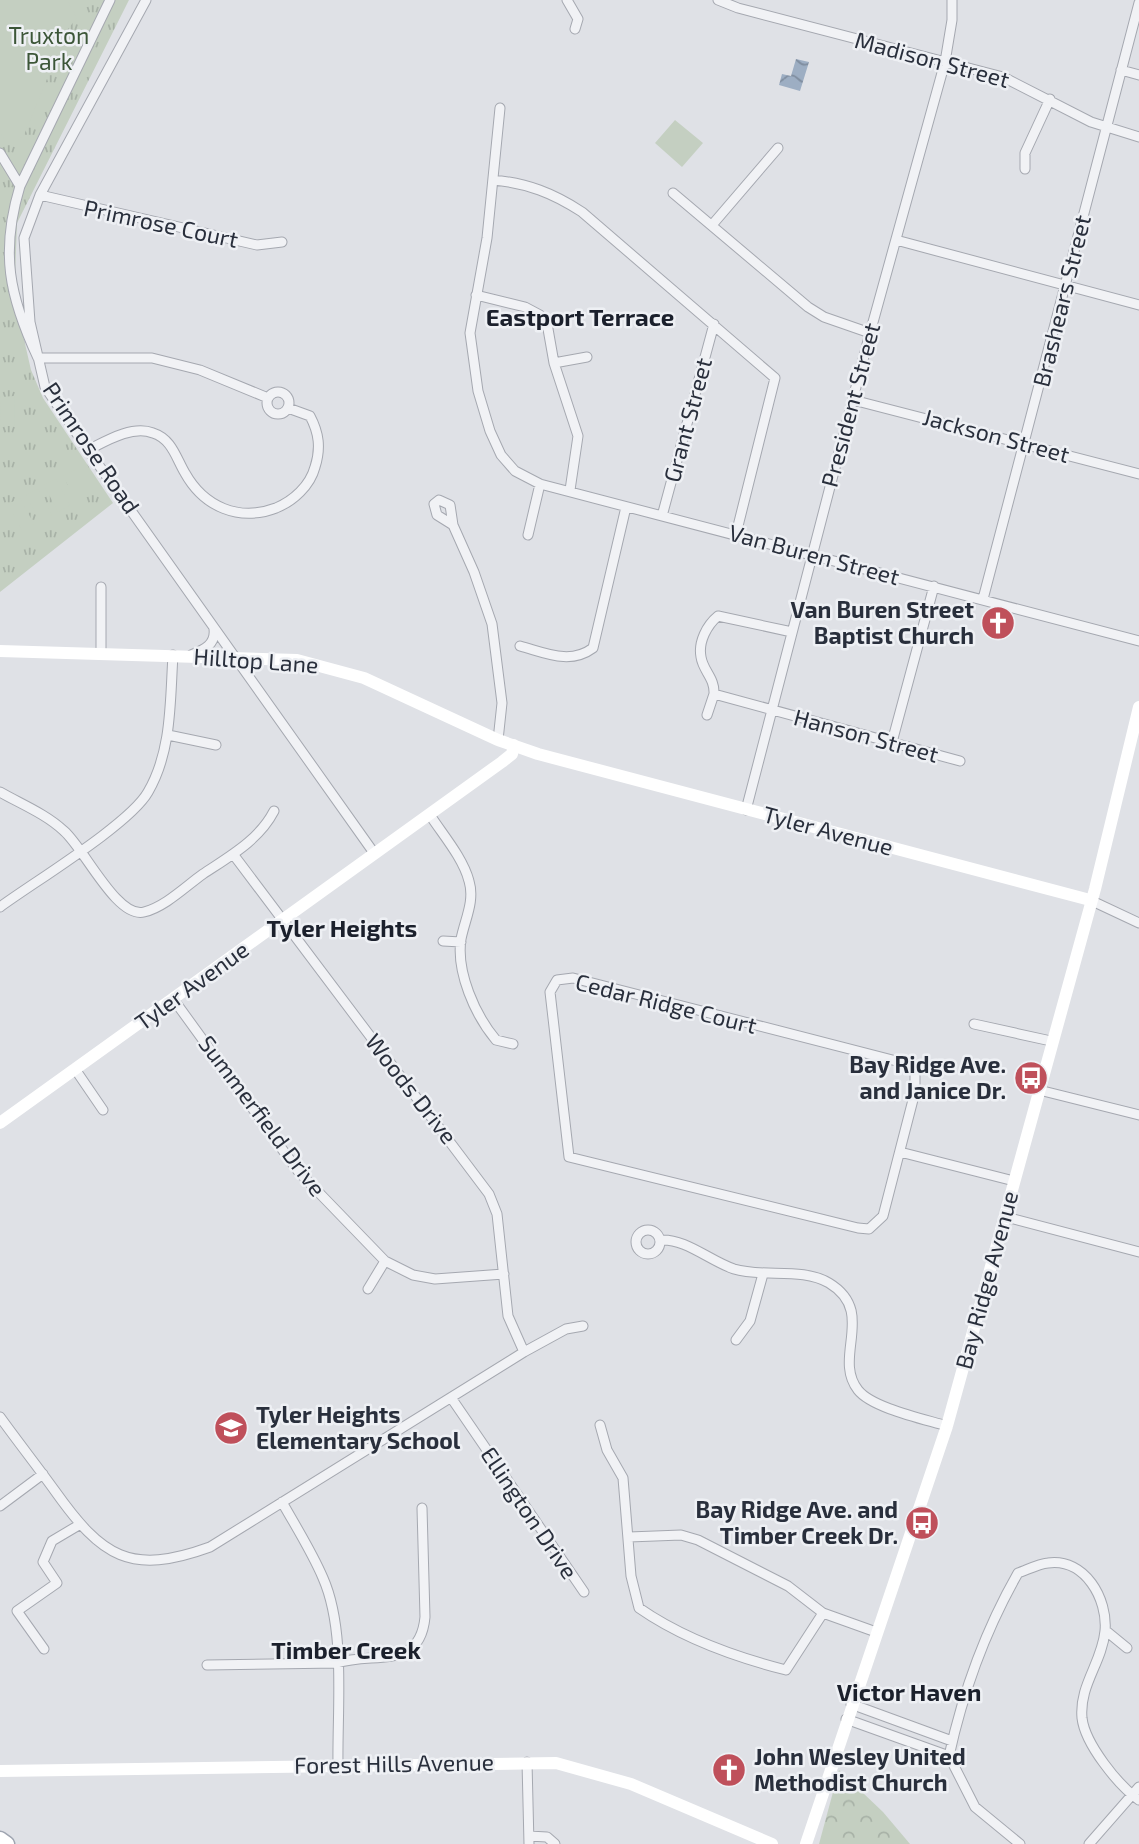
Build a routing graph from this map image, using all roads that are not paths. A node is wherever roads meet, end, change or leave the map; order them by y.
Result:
1 (110, 0) edge
2 (145, 0) edge
3 (566, 0) edge
4 (718, 0) edge
5 (952, 0) edge
6 (1139, 3) edge
7 (576, 29) dead end
8 (945, 62) junction
9 (1121, 70) junction
10 (1139, 75) edge
11 (1050, 99) junction
12 (500, 108) dead end
13 (1106, 128) junction
14 (1139, 137) edge
15 (778, 148) dead end
16 (0, 153) edge
17 (1026, 169) dead end
18 (493, 180) junction
19 (20, 186) junction
20 (673, 193) dead end
21 (40, 195) junction
22 (712, 225) junction
23 (896, 240) junction
24 (282, 242) dead end
25 (1066, 286) junction
26 (476, 295) junction
27 (1139, 306) edge
28 (714, 324) junction
29 (870, 333) junction
30 (587, 357) dead end
31 (38, 358) junction
32 (554, 363) junction
33 (268, 398) junction
34 (853, 400) junction
35 (288, 408) junction
36 (1026, 444) junction
37 (88, 450) junction
38 (1139, 474) edge
39 (540, 484) junction
40 (570, 490) junction
41 (626, 507) junction
42 (662, 516) junction
43 (453, 525) dead end
44 (736, 534) junction
45 (528, 535) dead end
46 (812, 555) junction
47 (933, 586) junction
48 (102, 587) dead end
49 (984, 599) junction
50 (214, 628) junction
51 (792, 632) junction
52 (1139, 641) edge
53 (520, 646) dead end
54 (0, 651) edge
55 (101, 653) junction
56 (173, 655) junction
57 (190, 656) junction
58 (235, 657) junction
59 (714, 694) junction
60 (1139, 707) edge
61 (772, 710) junction
62 (707, 715) dead end
63 (168, 735) junction
64 (498, 740) junction
65 (892, 742) junction
66 (216, 745) dead end
67 (514, 745) junction
68 (1134, 750) edge
69 (960, 761) dead end
70 (0, 792) edge
71 (746, 810) junction
72 (274, 811) dead end
73 (430, 815) junction
74 (80, 849) junction
75 (374, 853) junction
76 (233, 854) junction
77 (1090, 901) junction
78 (0, 907) edge
79 (282, 921) junction
80 (1139, 923) edge
81 (443, 941) dead end
82 (461, 942) junction
83 (174, 1000) junction
84 (974, 1024) dead end
85 (1051, 1041) junction
86 (513, 1044) dead end
87 (75, 1069) junction
88 (1039, 1090) junction
89 (103, 1111) dead end
90 (1139, 1115) edge
91 (0, 1123) edge
92 (900, 1152) junction
93 (1014, 1181) junction
94 (1006, 1217) junction
95 (660, 1240) dead end
96 (1139, 1252) edge
97 (384, 1261) junction
98 (504, 1274) junction
99 (763, 1275) junction
100 (368, 1289) dead end
101 (583, 1326) dead end
102 (736, 1340) dead end
103 (524, 1352) junction
104 (452, 1399) junction
105 (0, 1417) edge
106 (600, 1425) dead end
107 (947, 1426) junction
108 (43, 1474) junction
109 (282, 1502) junction
110 (0, 1506) edge
111 (422, 1508) dead end
112 (79, 1525) junction
113 (629, 1537) junction
114 (584, 1592) dead end
115 (823, 1614) junction
116 (1105, 1630) junction
117 (876, 1632) junction
118 (1127, 1648) dead end
119 (44, 1649) dead end
120 (337, 1663) junction
121 (207, 1665) dead end
122 (852, 1704) junction
123 (846, 1719) junction
124 (952, 1741) junction
125 (949, 1756) junction
126 (527, 1762) junction
127 (338, 1765) junction
128 (0, 1771) edge
129 (1139, 1787) edge
130 (1135, 1798) edge
131 (0, 1839) edge
132 (529, 1840) edge
133 (7, 1844) edge
134 (555, 1844) edge
135 (772, 1844) edge
136 (806, 1844) edge
137 (1020, 1844) edge
138 (1089, 1844) edge

1 - 19 street
2 - 21 street, Primrose Road
3 - 7 street
4 - 8 street, Madison Street
5 - 8 street, President Street
6 - 9 street, Brashears Street
8 - 11 street, Madison Street
8 - 23 street, President Street
9 - 10 street
9 - 13 street, Brashears Street
11 - 13 street, Madison Street
11 - 17 street
12 - 18 street
13 - 14 street, Madison Street
13 - 25 street, Brashears Street
15 - 22 street
16 - 19 street
18 - 26 street
18 - 28 street
19 - 31 street
20 - 22 street
21 - 24 street, Primrose Court
21 - 31 street, Primrose Road
22 - 29 street
23 - 25 street
23 - 29 street, President Street
25 - 27 street
25 - 36 street, Brashears Street
26 - 32 street
26 - 39 street
28 - 42 street, Grant Street
28 - 44 street
29 - 34 street, President Street
30 - 32 street
31 - 33 street
31 - 37 street, Primrose Road
32 - 40 street
33 - 35 street
33 - 35 street
34 - 36 street, Jackson Street
34 - 46 street, President Street
35 - 37 street
36 - 38 street, Jackson Street
36 - 49 street, Brashears Street
37 - 50 street, Primrose Road
39 - 40 street, Van Buren Street
39 - 45 street
40 - 41 street, Van Buren Street
41 - 42 street, Van Buren Street
41 - 53 street
42 - 44 street, Van Buren Street
43 - 64 street
44 - 46 street, Van Buren Street
46 - 47 street, Van Buren Street
46 - 51 street, President Street
47 - 49 street, Van Buren Street
47 - 65 street
48 - 55 street
49 - 52 street, Van Buren Street
50 - 57 street
50 - 58 street, Primrose Road
51 - 59 street
51 - 61 street, President Street
54 - 55 street, Hilltop Lane
55 - 56 street, Hilltop Lane
56 - 57 street, Hilltop Lane
56 - 63 street
57 - 58 street, Hilltop Lane
58 - 64 street, Hilltop Lane
58 - 75 street, Primrose Road
59 - 61 street, Hanson Street
59 - 62 street
60 - 68 street, Bay Ridge Avenue
61 - 65 street, Hanson Street
61 - 71 street, President Street
63 - 66 street
63 - 74 street
64 - 67 street, Tyler Avenue
65 - 69 street, Hanson Street
67 - 71 street, Tyler Avenue
67 - 73 street, Tyler Avenue
68 - 77 street, Bay Ridge Avenue
70 - 74 street
71 - 77 street, Tyler Avenue
72 - 76 street
73 - 75 street, Tyler Avenue
73 - 82 street
74 - 76 street
74 - 78 street
75 - 79 street, Tyler Avenue
76 - 79 street, Woods Drive
77 - 80 street, Tyler Avenue
77 - 85 street, Bay Ridge Avenue
79 - 83 street, Tyler Avenue
79 - 98 street, Woods Drive
81 - 82 street
82 - 86 street
83 - 87 street, Tyler Avenue
83 - 97 street, Summerfield Drive
84 - 85 street
85 - 88 street, Bay Ridge Avenue
87 - 89 street
87 - 91 street, Tyler Avenue
88 - 90 street
88 - 93 street, Bay Ridge Avenue
92 - 92 street, Cedar Ridge Court
92 - 93 street
93 - 94 street, Bay Ridge Avenue
94 - 96 street
94 - 107 street, Bay Ridge Avenue
95 - 99 street
97 - 98 street, Summerfield Drive
97 - 100 street
98 - 103 street, Woods Drive
99 - 102 street
99 - 107 street
101 - 103 street
103 - 104 street
104 - 109 street
104 - 114 street, Ellington Drive
105 - 108 street
106 - 113 street
107 - 117 street, Bay Ridge Avenue
108 - 110 street
108 - 112 street
109 - 112 street
109 - 120 street
111 - 120 street
112 - 119 street
113 - 115 street
113 - 115 street
115 - 117 street
116 - 118 street
116 - 124 street
116 - 130 street
117 - 122 street, Bay Ridge Avenue
120 - 121 street
120 - 127 street
122 - 123 street, Bay Ridge Avenue
122 - 124 street
123 - 125 street
123 - 136 street, Bay Ridge Avenue
124 - 125 street
125 - 137 street
126 - 127 street, Forest Hills Avenue
126 - 132 street
126 - 135 street, Forest Hills Avenue
127 - 128 street, Forest Hills Avenue
129 - 130 street
130 - 138 street
131 - 133 main road
132 - 134 street

